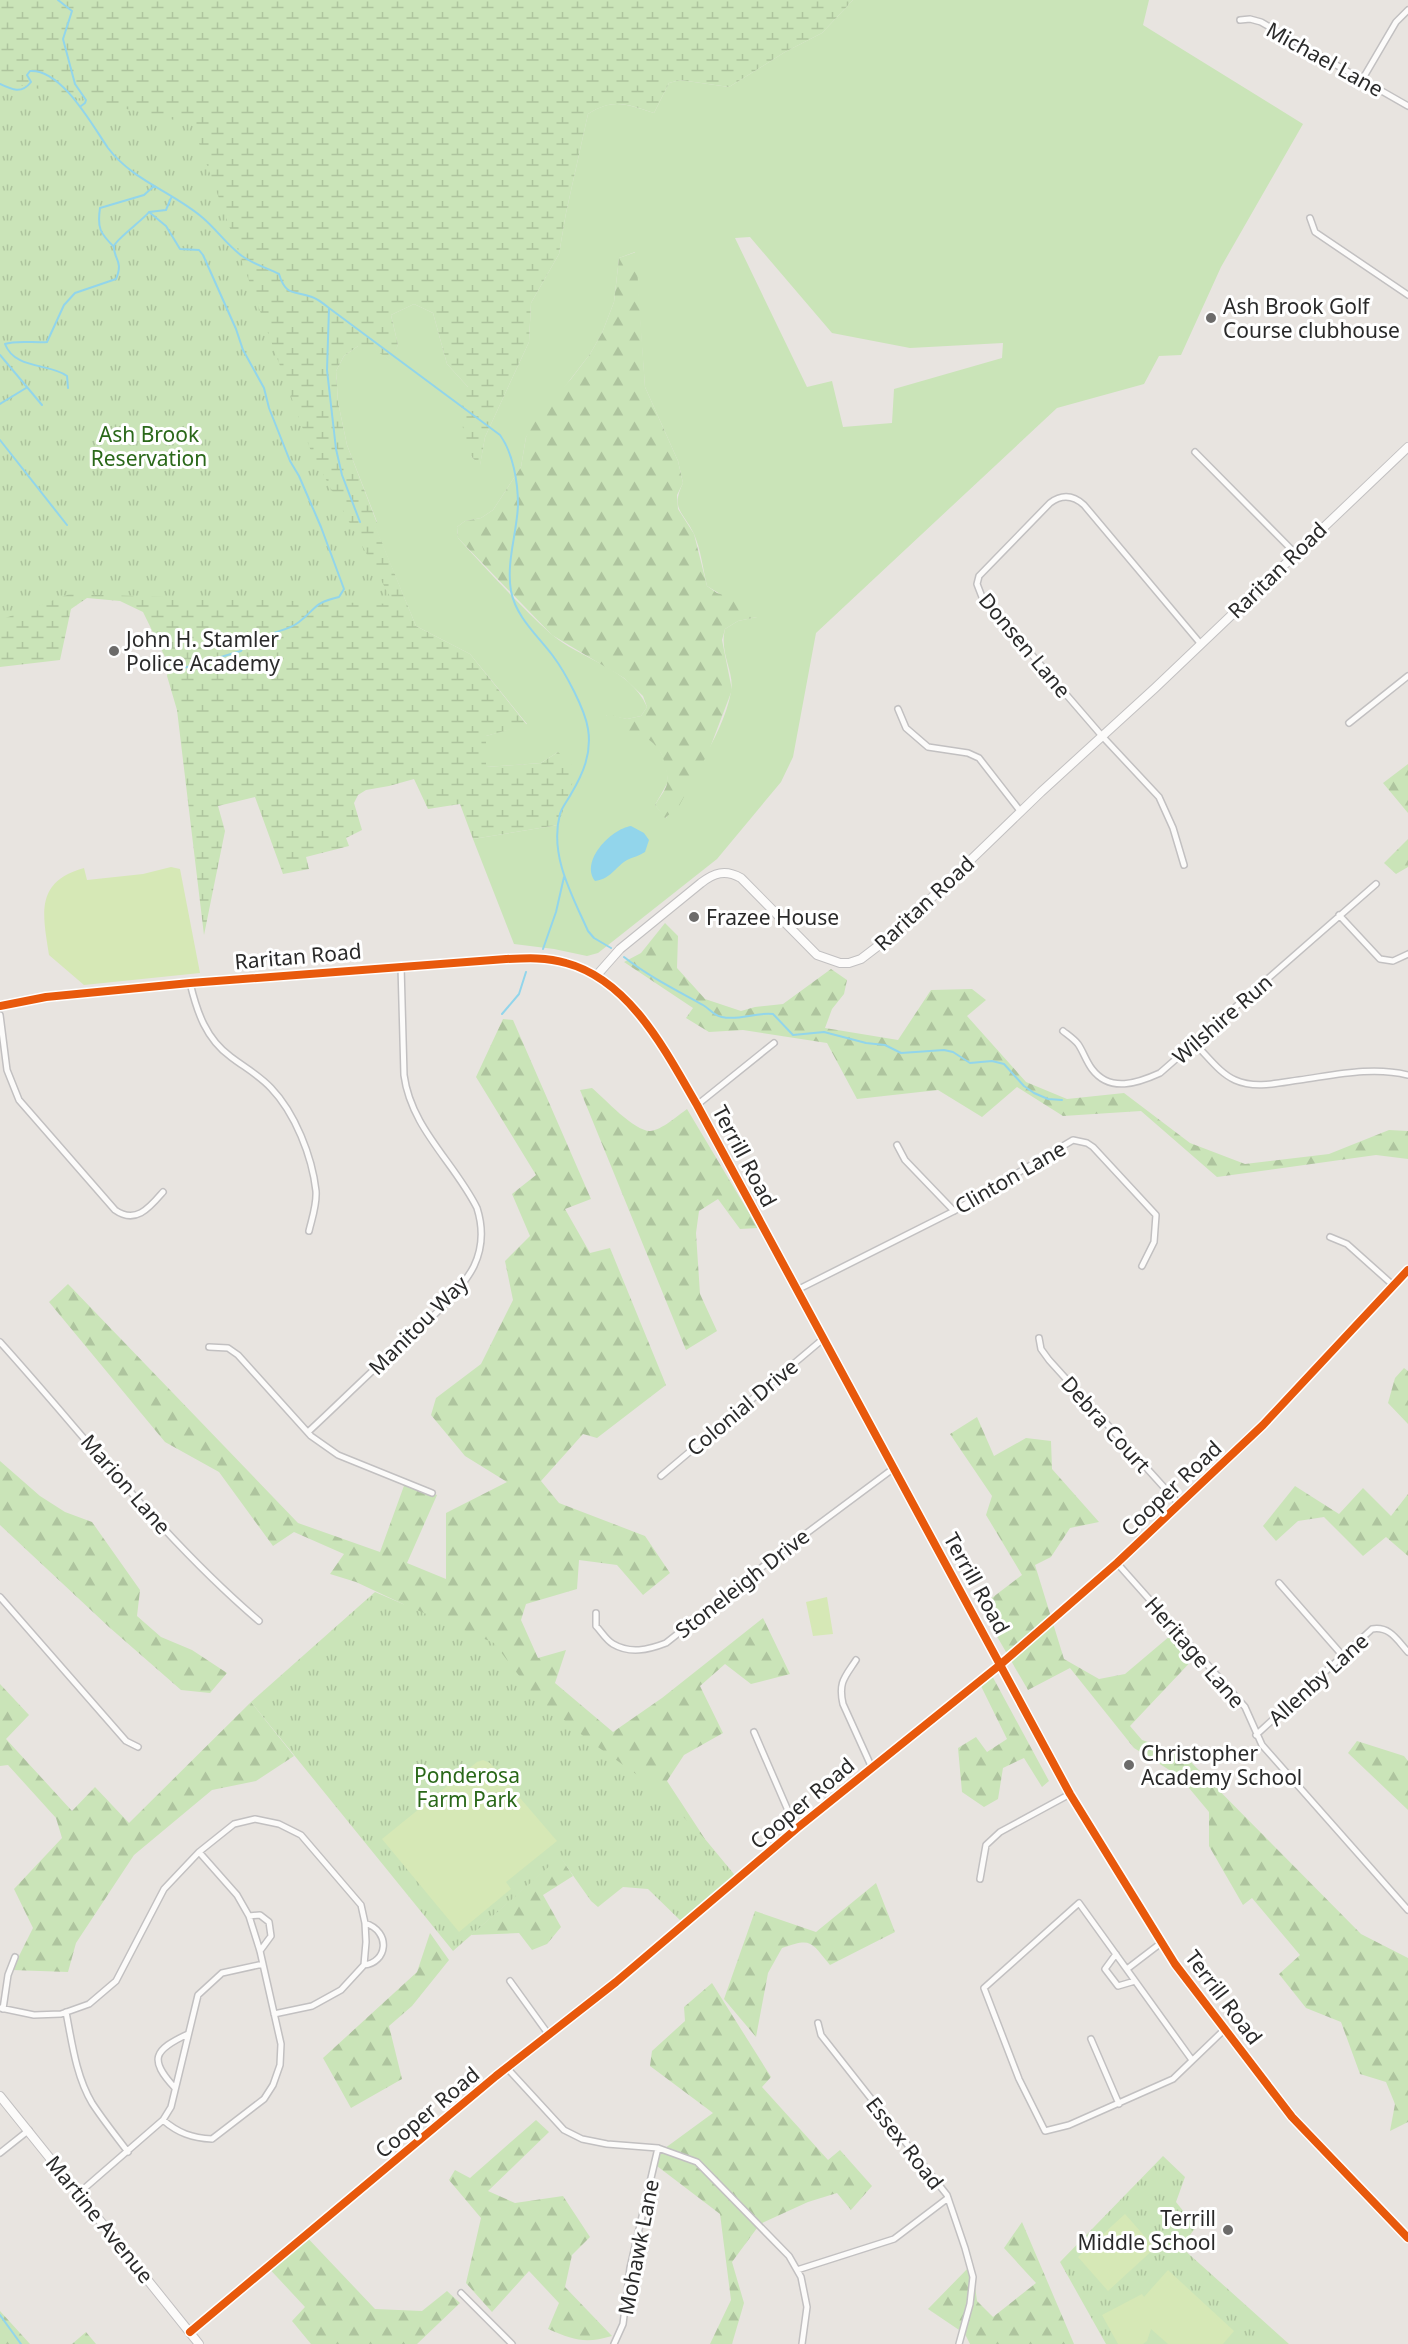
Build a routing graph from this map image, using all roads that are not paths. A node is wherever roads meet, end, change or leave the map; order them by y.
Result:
1 (1408, 10) edge
2 (1240, 20) dead end
3 (1362, 80) junction
4 (1408, 106) edge
5 (1310, 218) dead end
6 (1408, 295) edge
7 (1408, 447) edge
8 (1196, 452) dead end
9 (1295, 553) junction
10 (1200, 643) junction
11 (1408, 676) edge
12 (898, 709) dead end
13 (1349, 723) dead end
14 (1102, 736) junction
15 (1021, 812) junction
16 (1184, 865) dead end
17 (1376, 884) dead end
18 (1339, 915) junction
19 (1408, 954) edge
20 (401, 966) junction
21 (597, 975) junction
22 (190, 983) junction
23 (0, 1006) edge
24 (0, 1015) edge
25 (1063, 1031) dead end
26 (774, 1043) dead end
27 (1194, 1043) junction
28 (1408, 1075) edge
29 (698, 1105) junction
30 (897, 1145) dead end
31 (164, 1192) dead end
32 (954, 1211) junction
33 (309, 1231) dead end
34 (1330, 1237) dead end
35 (1142, 1266) dead end
36 (1408, 1270) edge
37 (1394, 1286) junction
38 (797, 1290) junction
39 (1039, 1338) dead end
40 (823, 1339) junction
41 (0, 1342) edge
42 (209, 1347) dead end
43 (308, 1432) junction
44 (894, 1468) junction
45 (661, 1476) dead end
46 (432, 1493) dead end
47 (1180, 1506) junction
48 (1117, 1563) junction
49 (1279, 1583) dead end
50 (0, 1597) edge
51 (596, 1613) dead end
52 (259, 1620) dead end
53 (1408, 1652) edge
54 (1343, 1656) junction
55 (856, 1660) dead end
56 (1000, 1664) junction
57 (754, 1732) dead end
58 (1256, 1735) junction
59 (138, 1747) dead end
60 (872, 1768) junction
61 (1070, 1794) junction
62 (796, 1829) junction
63 (199, 1852) junction
64 (980, 1879) dead end
65 (1408, 1910) edge
66 (249, 1916) junction
67 (365, 1923) junction
68 (1161, 1942) junction
69 (260, 1951) junction
70 (1116, 1954) junction
71 (15, 1957) dead end
72 (262, 1964) junction
73 (364, 1965) junction
74 (1127, 1969) junction
75 (510, 1981) dead end
76 (1135, 1981) junction
77 (2, 2008) edge
78 (66, 2013) junction
79 (274, 2014) junction
80 (818, 2023) dead end
81 (1225, 2029) junction
82 (188, 2034) junction
83 (549, 2035) junction
84 (1091, 2039) dead end
85 (1192, 2061) junction
86 (507, 2068) junction
87 (175, 2088) junction
88 (0, 2096) edge
89 (1119, 2104) junction
90 (163, 2120) junction
91 (29, 2130) junction
92 (658, 2148) junction
93 (128, 2152) junction
94 (0, 2153) edge
95 (79, 2193) junction
96 (948, 2198) junction
97 (1408, 2238) edge
98 (797, 2270) junction
99 (461, 2293) dead end
100 (190, 2332) junction
101 (199, 2344) edge
102 (512, 2344) edge
103 (614, 2344) edge
104 (802, 2344) edge
105 (959, 2344) edge

1 - 3 street
2 - 3 street, Michael Lane
3 - 4 street, Michael Lane
5 - 6 street
7 - 9 street, Raritan Road
8 - 9 street
9 - 10 street, Raritan Road
10 - 14 street, Raritan Road
10 - 14 street, Donsen Lane
11 - 13 street
12 - 15 street
14 - 15 street, Raritan Road
14 - 16 street, Donsen Lane
15 - 21 street, Raritan Road
17 - 18 street, Wilshire Run
18 - 19 street
18 - 27 street, Wilshire Run
20 - 21 street, Raritan Road
20 - 22 street, Raritan Road
20 - 43 street, Manitou Way
21 - 29 street, Terrill Road
22 - 23 street, Raritan Road
22 - 33 street
24 - 31 street
25 - 27 street, Wilshire Run
26 - 29 street
27 - 28 street
29 - 38 street, Terrill Road
30 - 32 street
32 - 35 street, Clinton Lane
32 - 38 street, Clinton Lane
34 - 37 street
36 - 37 street, Cooper Road
37 - 47 street, Cooper Road
38 - 40 street, Terrill Road
39 - 47 street, Debra Court
40 - 44 street, Terrill Road
40 - 45 street, Colonial Drive
41 - 52 street, Marion Lane
42 - 43 street
43 - 46 street
44 - 51 street, Stoneleigh Drive
44 - 56 street, Terrill Road
47 - 48 street, Cooper Road
48 - 56 street, Cooper Road
48 - 58 street, Heritage Lane
49 - 54 street
50 - 59 street
53 - 54 street, Allenby Lane
54 - 58 street, Allenby Lane
55 - 60 street
56 - 60 street, Cooper Road
56 - 61 street, Terrill Road
57 - 62 street
58 - 65 street, Heritage Lane
60 - 62 street, Cooper Road
61 - 64 street
61 - 68 street, Terrill Road
62 - 83 street, Cooper Road
63 - 66 street
63 - 67 street
63 - 78 street
66 - 69 street
66 - 69 street
67 - 73 street
67 - 73 street
68 - 74 street
68 - 81 street, Terrill Road
69 - 72 street
70 - 74 street
70 - 76 street
70 - 89 street
71 - 77 street
72 - 79 street
72 - 82 street
73 - 79 street
74 - 76 street
75 - 83 street
76 - 85 street
77 - 78 street
78 - 93 street
79 - 90 street
80 - 96 street, Essex Road
81 - 85 street
81 - 97 street, Terrill Road
82 - 87 street
82 - 87 street
83 - 86 street, Cooper Road
84 - 89 street
85 - 89 street
86 - 92 street
86 - 100 street, Cooper Road
87 - 90 street
88 - 91 street, Martine Avenue
90 - 93 street
91 - 94 street
91 - 95 street, Martine Avenue
92 - 98 street
92 - 103 street, Mohawk Lane
93 - 95 street
95 - 100 street, Martine Avenue
96 - 98 street
96 - 105 street, Essex Road
98 - 104 street
99 - 102 street
100 - 101 street, Martine Avenue

